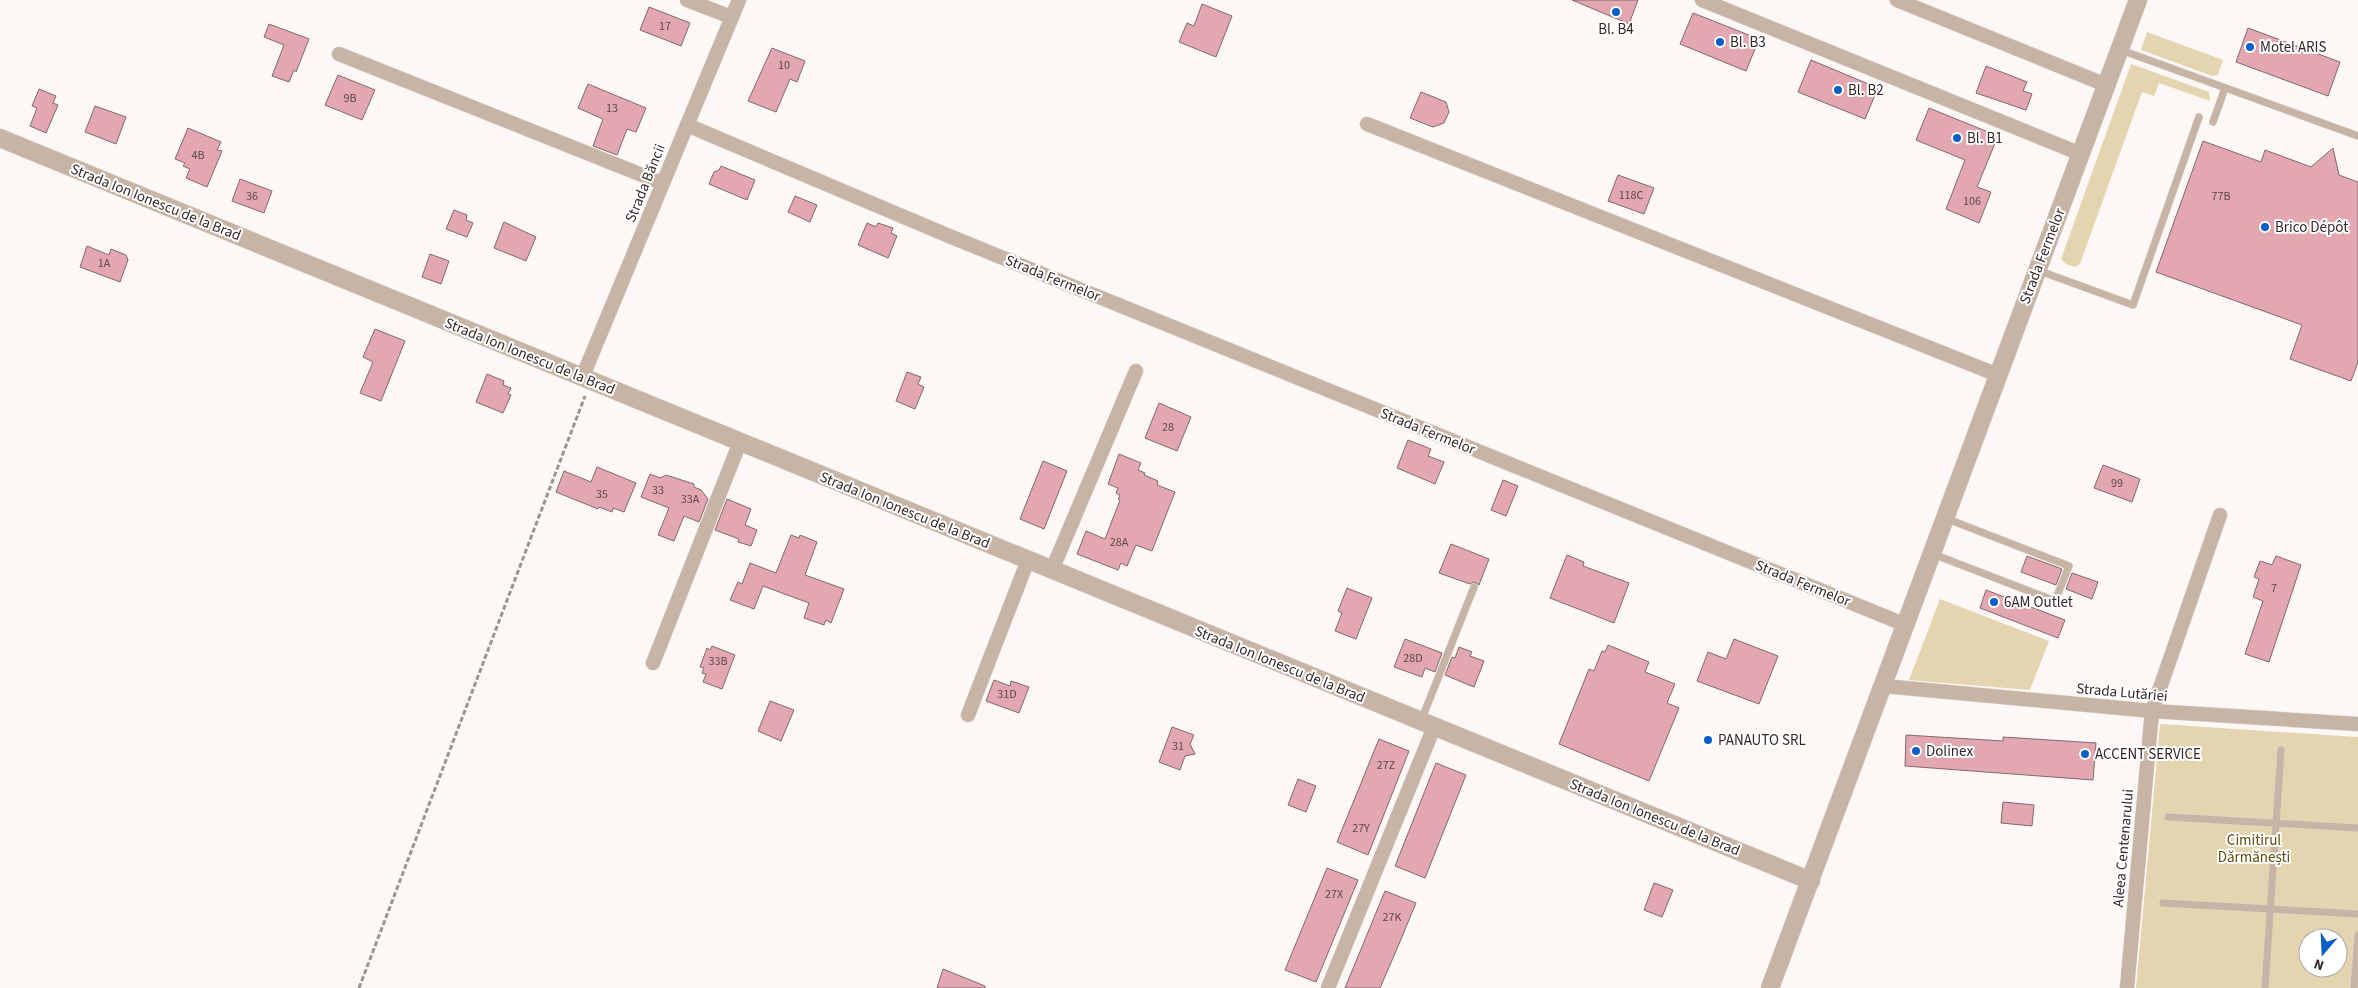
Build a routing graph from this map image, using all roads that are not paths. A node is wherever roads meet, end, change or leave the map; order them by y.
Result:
1 (687, 0) edge
2 (739, 0) edge
3 (1702, 0) edge
4 (1897, 0) edge
5 (2138, 0) edge
6 (732, 17) junction
7 (2120, 50) junction
8 (339, 54) dead end
9 (2106, 85) junction
10 (2225, 88) junction
11 (2199, 117) dead end
12 (2213, 122) dead end
13 (1367, 124) dead end
14 (687, 125) junction
15 (2358, 136) edge
16 (0, 138) edge
17 (2081, 154) junction
18 (662, 184) junction
19 (2037, 270) junction
20 (1136, 371) dead end
21 (1998, 375) junction
22 (586, 380) junction
23 (740, 442) junction
24 (2220, 516) dead end
25 (1945, 518) junction
26 (1932, 554) junction
27 (1028, 560) junction
28 (1052, 570) junction
29 (1474, 587) dead end
30 (1906, 625) junction
31 (653, 663) dead end
32 (1884, 686) junction
33 (2152, 711) junction
34 (968, 715) dead end
35 (1428, 724) junction
36 (2358, 724) edge
37 (2281, 750) dead end
38 (2168, 817) dead end
39 (2276, 823) junction
40 (2358, 828) edge
41 (1811, 880) junction
42 (2163, 903) dead end
43 (2271, 909) junction
44 (2358, 914) edge
45 (2358, 935) edge
46 (1328, 988) edge
47 (1770, 988) edge
48 (2127, 988) edge
49 (2266, 988) edge
50 (2354, 988) edge

1 - 6 street
2 - 6 street, Strada Băncii
3 - 17 street
4 - 9 street
5 - 7 street, Strada Fermelor
6 - 14 street, Strada Băncii
7 - 9 street, Strada Fermelor
7 - 10 lane
8 - 18 street
9 - 17 street, Strada Fermelor
10 - 12 lane
10 - 15 lane
11 - 19 lane
13 - 21 street
14 - 18 street, Strada Băncii
14 - 30 street, Strada Fermelor
16 - 22 street, Strada Ion Ionescu de la Brad
17 - 19 street, Strada Fermelor
18 - 22 street, Strada Băncii
19 - 21 street, Strada Fermelor
20 - 28 street
21 - 25 street, Strada Fermelor
22 - 23 street, Strada Ion Ionescu de la Brad
23 - 27 street, Strada Ion Ionescu de la Brad
23 - 31 street
24 - 33 street, Aleea Centenarului
25 - 26 street, Strada Fermelor
25 - 26 lane
26 - 30 street, Strada Fermelor
27 - 28 street, Strada Ion Ionescu de la Brad
27 - 34 street
28 - 35 street, Strada Ion Ionescu de la Brad
29 - 35 lane
30 - 32 street, Strada Fermelor
32 - 33 street, Strada Lutăriei
32 - 41 street, Strada Fermelor
33 - 36 street, Strada Lutăriei
33 - 48 street, Aleea Centenarului
35 - 41 street, Strada Ion Ionescu de la Brad
35 - 46 street
37 - 39 lane
38 - 39 lane
39 - 40 lane
39 - 43 lane
41 - 47 street, Strada Fermelor
42 - 43 lane
43 - 44 lane
43 - 49 lane
45 - 50 lane

